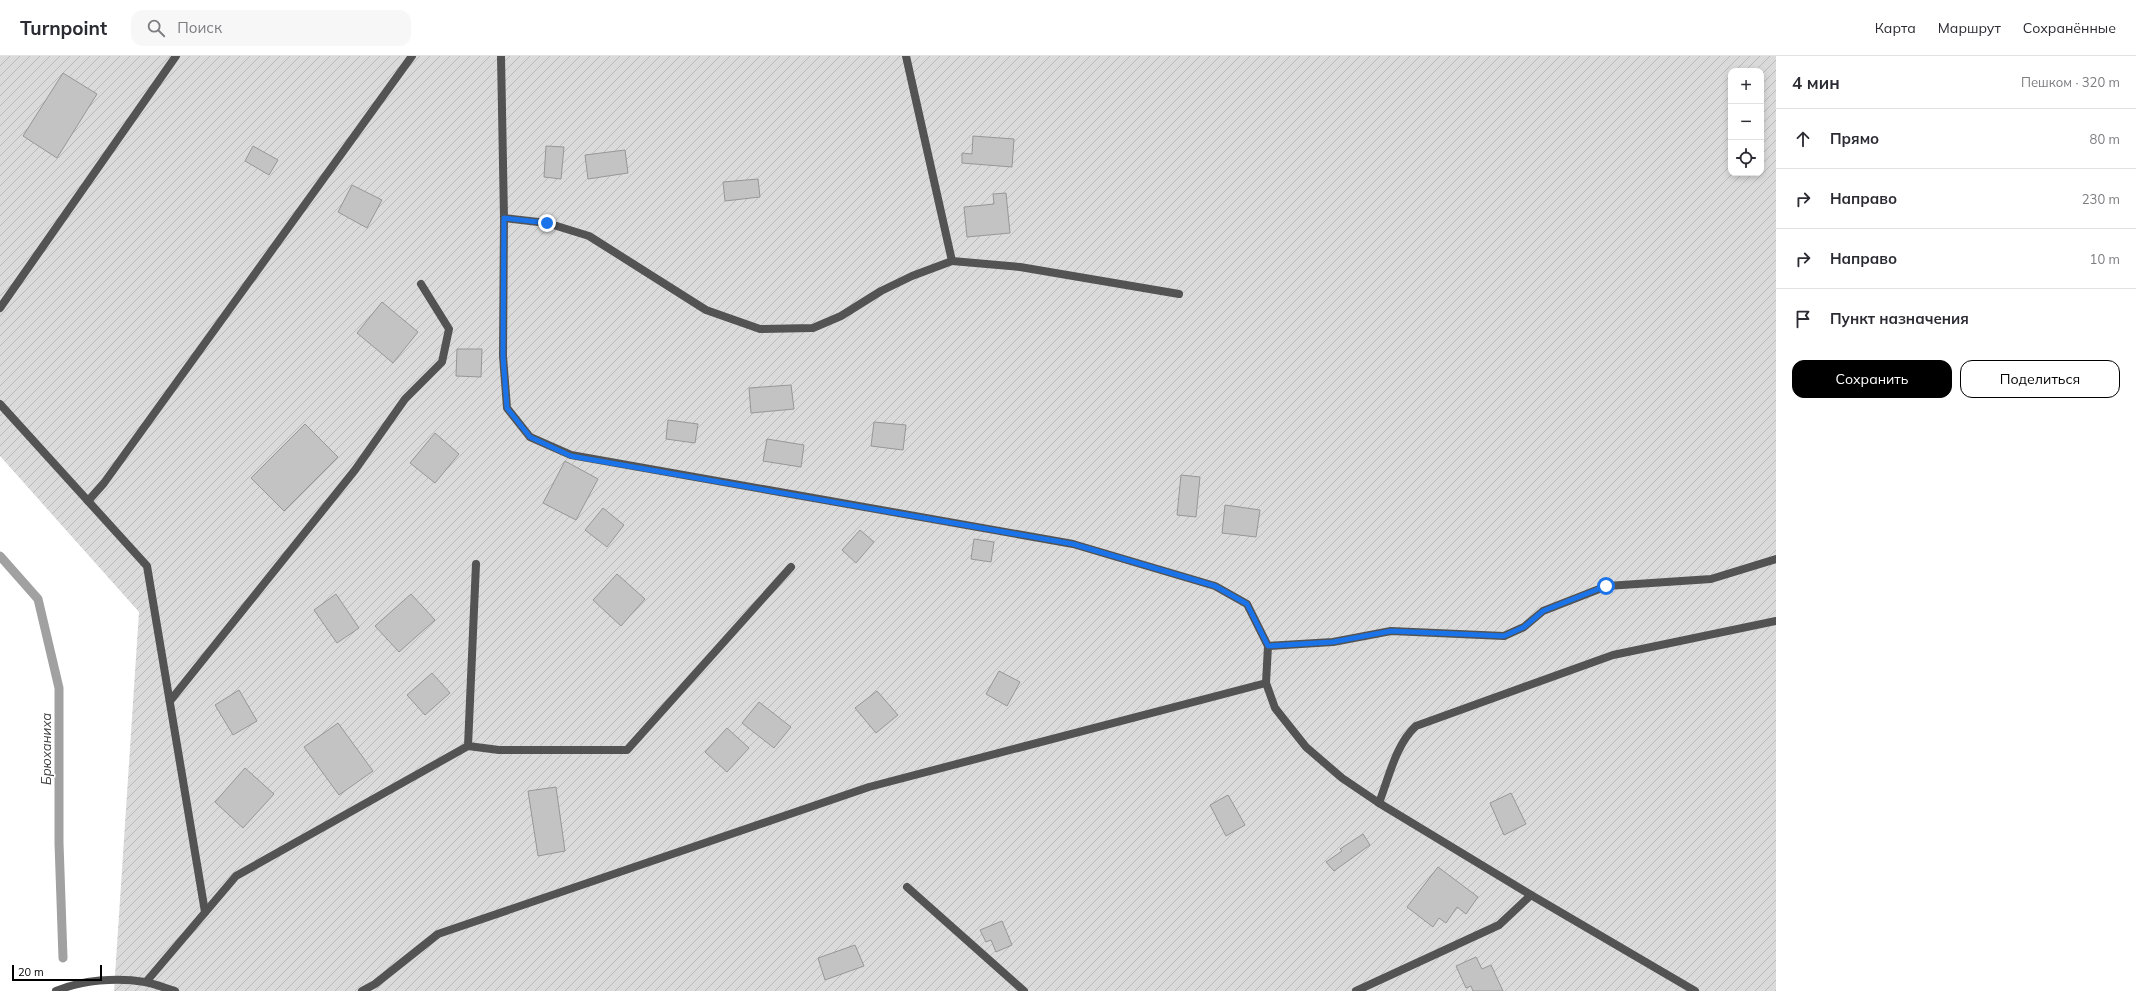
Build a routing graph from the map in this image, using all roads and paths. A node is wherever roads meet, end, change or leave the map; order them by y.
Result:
1 (176, 56) edge
2 (412, 56) edge
3 (501, 56) edge
4 (906, 56) edge
5 (504, 218) junction
6 (952, 261) junction
7 (421, 284) dead end
8 (1179, 294) dead end
9 (0, 308) edge
10 (0, 404) edge
11 (88, 501) junction
12 (1776, 559) edge
13 (476, 564) dead end
14 (791, 567) dead end
15 (1776, 621) edge
16 (1268, 646) junction
17 (1266, 683) junction
18 (170, 701) junction
19 (468, 746) junction
20 (1379, 802) junction
21 (907, 887) dead end
22 (1531, 895) junction
23 (205, 912) junction
24 (146, 982) junction
25 (56, 991) edge
26 (175, 991) edge
27 (362, 991) edge
28 (1024, 991) edge
29 (1356, 991) edge
30 (1695, 991) edge

1 - 9 street
2 - 11 street
3 - 5 street
4 - 6 street
5 - 6 street
5 - 16 street
6 - 8 street
7 - 18 street
10 - 11 street
11 - 18 street
12 - 16 street
13 - 19 street
14 - 19 street
15 - 20 street
16 - 17 street
17 - 20 street
17 - 27 street
18 - 23 street
19 - 23 street
20 - 22 street
21 - 28 street
22 - 29 street
22 - 30 street
23 - 24 street
24 - 25 street
24 - 26 street

